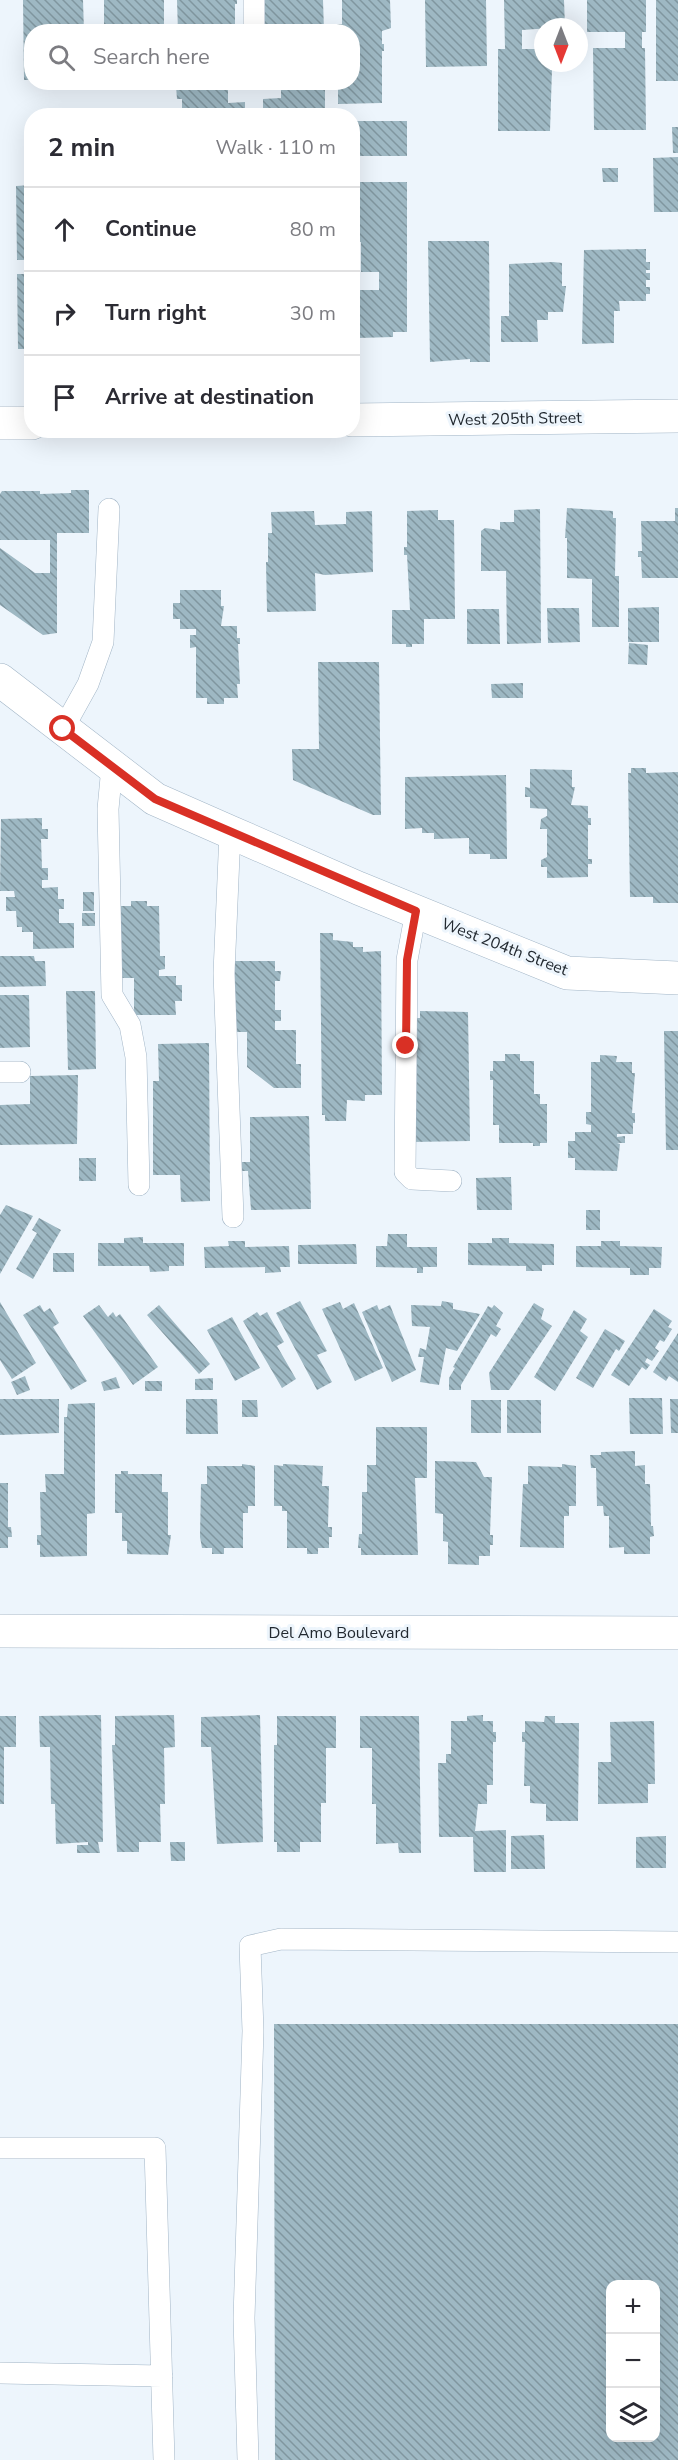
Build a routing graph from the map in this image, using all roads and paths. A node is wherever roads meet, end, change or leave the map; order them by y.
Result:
1 (254, 0) edge
2 (254, 24) edge
3 (678, 416) edge
4 (360, 420) edge
5 (0, 423) edge
6 (24, 423) edge
7 (109, 509) dead end
8 (0, 680) edge
9 (63, 729) junction
10 (112, 767) junction
11 (230, 832) junction
12 (416, 911) junction
13 (678, 978) edge
14 (451, 1181) dead end
15 (139, 1185) dead end
16 (233, 1217) dead end
17 (0, 1631) edge
18 (678, 1633) edge
19 (678, 1942) edge
20 (0, 2148) edge
21 (0, 2373) edge
22 (162, 2376) junction
23 (164, 2460) edge
24 (248, 2460) edge

1 - 2 lane
3 - 4 street, West 205th Street
5 - 6 street
7 - 9 lane
8 - 9 street, West 204th Street
9 - 10 street, West 204th Street
10 - 11 street, West 204th Street
10 - 15 lane
11 - 12 street, West 204th Street
11 - 16 lane
12 - 13 street, West 204th Street
12 - 14 lane
17 - 18 street, Del Amo Boulevard
19 - 24 lane
20 - 22 lane
21 - 22 lane
22 - 23 lane

